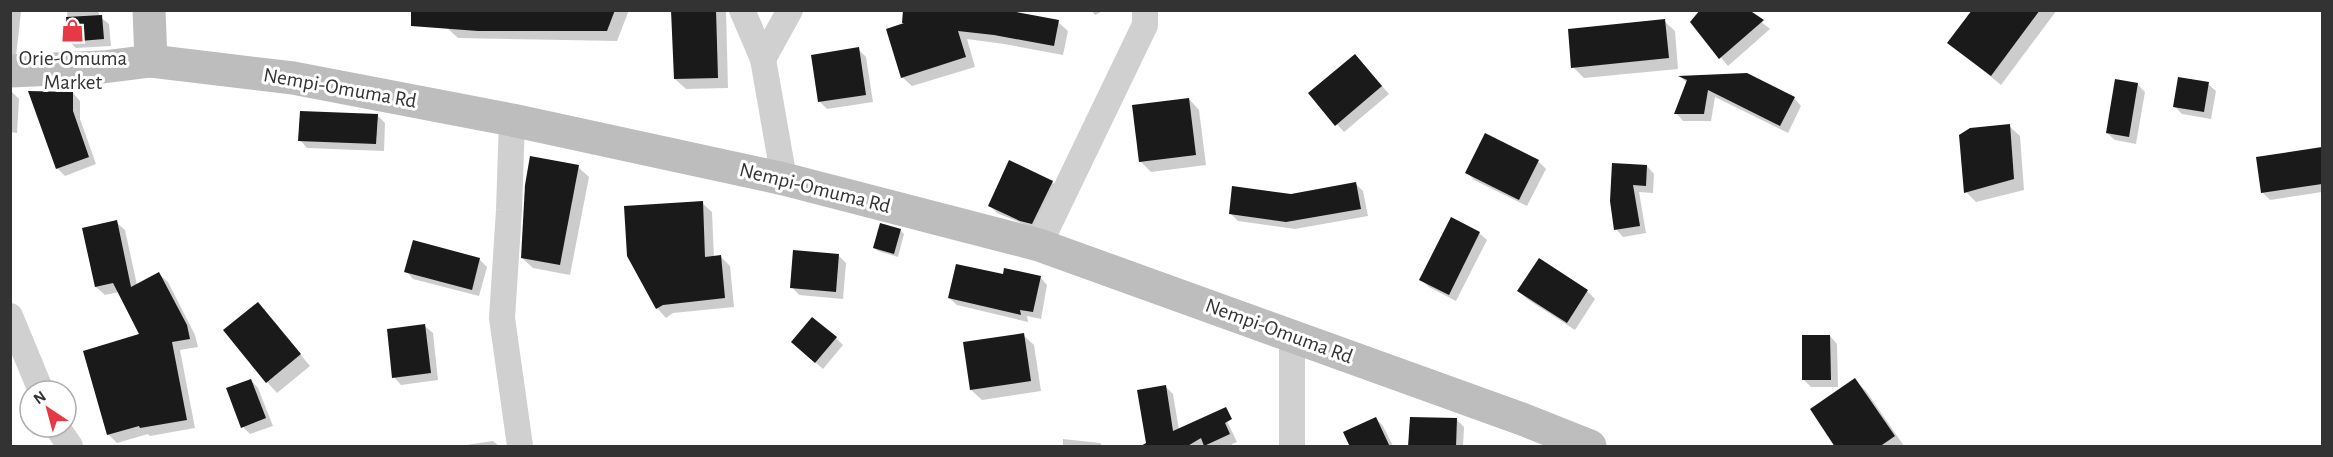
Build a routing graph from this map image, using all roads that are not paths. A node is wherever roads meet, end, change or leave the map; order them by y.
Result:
1 (149, 10) edge
2 (742, 10) edge
3 (790, 10) edge
4 (1145, 10) edge
5 (763, 59) junction
6 (151, 61) junction
7 (10, 71) edge
8 (512, 120) junction
9 (784, 179) junction
10 (1040, 245) junction
11 (10, 316) edge
12 (1292, 336) junction
13 (36, 379) edge
14 (520, 447) edge
15 (1292, 447) edge
16 (1590, 447) edge

1 - 6 street
2 - 5 street
3 - 5 street
4 - 10 street
5 - 9 street
6 - 7 street, Nempi-Omuma Rd
6 - 8 street, Nempi-Omuma Rd
8 - 9 street, Nempi-Omuma Rd
8 - 14 street
9 - 10 street, Nempi-Omuma Rd
10 - 12 street, Nempi-Omuma Rd
11 - 13 street
12 - 15 street
12 - 16 street, Nempi-Omuma Rd

